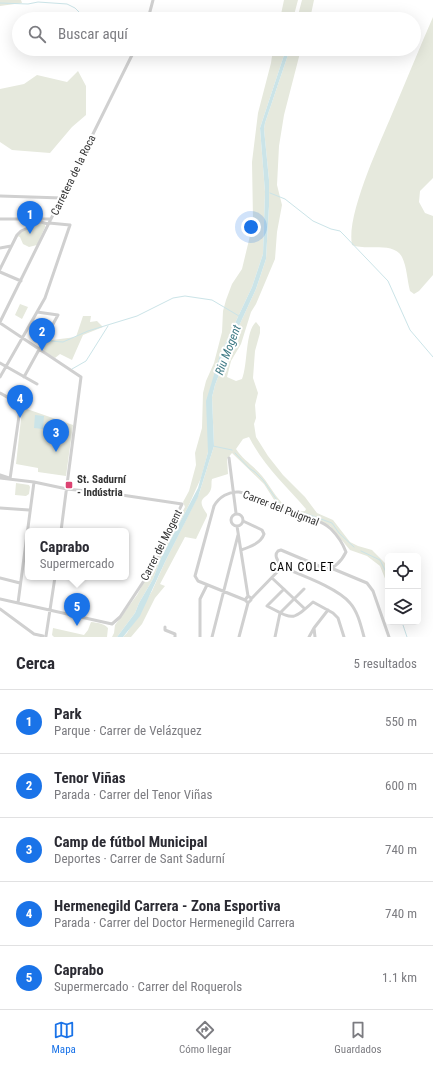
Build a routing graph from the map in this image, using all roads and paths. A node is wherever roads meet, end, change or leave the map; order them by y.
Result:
1 (153, 0) edge
2 (150, 12) edge
3 (132, 56) edge
4 (0, 196) edge
5 (62, 198) junction
6 (0, 219) edge
7 (36, 219) junction
8 (51, 219) junction
9 (37, 223) junction
10 (49, 224) junction
11 (11, 246) junction
12 (0, 248) edge
13 (0, 271) edge
14 (21, 281) junction
15 (37, 312) junction
16 (0, 322) edge
17 (22, 339) junction
18 (39, 350) junction
19 (0, 363) edge
20 (6, 366) junction
21 (0, 377) edge
22 (24, 377) junction
23 (36, 384) dead end
24 (0, 393) edge
25 (229, 458) dead end
26 (0, 475) edge
27 (0, 478) edge
28 (10, 479) junction
29 (34, 482) junction
30 (68, 489) junction
31 (233, 493) junction
32 (0, 508) edge
33 (30, 510) junction
34 (236, 513) junction
35 (243, 521) junction
36 (237, 526) junction
37 (28, 528) edge
38 (62, 528) edge
39 (238, 535) junction
40 (25, 546) edge
41 (241, 550) junction
42 (282, 567) junction
43 (331, 568) junction
44 (0, 578) edge
45 (272, 578) junction
46 (55, 580) edge
47 (20, 583) junction
48 (207, 585) junction
49 (284, 589) junction
50 (304, 589) dead end
51 (223, 591) junction
52 (250, 597) junction
53 (0, 599) edge
54 (294, 599) junction
55 (245, 600) junction
56 (18, 603) junction
57 (248, 603) junction
58 (0, 609) edge
59 (305, 609) junction
60 (50, 610) junction
61 (328, 610) junction
62 (280, 613) junction
63 (165, 627) dead end
64 (314, 628) junction
65 (35, 635) edge
66 (45, 637) edge
67 (175, 637) edge
68 (200, 637) edge
69 (212, 637) edge
70 (239, 637) edge
71 (275, 637) edge
72 (309, 637) edge
73 (315, 637) edge
74 (344, 637) edge
75 (364, 637) edge
76 (389, 637) edge

1 - 2 street
3 - 5 street, Carretera de la Roca
4 - 5 street
5 - 8 street, Carretera de la Roca
6 - 7 street
7 - 8 street
7 - 9 street
8 - 10 street, Carretera de la Roca
9 - 10 street
9 - 11 street
10 - 14 street, Carretera de la Roca
10 - 15 street
11 - 12 street
11 - 13 street
13 - 14 street
14 - 16 street, Carretera de la Roca
15 - 17 street
15 - 18 street
16 - 17 street
17 - 18 street
17 - 20 street
18 - 22 street
18 - 30 street
19 - 20 street
20 - 21 street
20 - 22 street
22 - 23 street
24 - 28 street
25 - 31 street
26 - 28 street
27 - 28 street
28 - 29 street
29 - 30 street
29 - 33 street
30 - 38 street
30 - 60 street, Carrer del Mogent
31 - 34 street
31 - 43 street, Carrer del Puigmal
31 - 48 street, Carrer del Puigmal
32 - 33 street
33 - 37 street
34 - 35 street
34 - 36 street
35 - 36 street
35 - 41 street
36 - 39 street
39 - 41 street
39 - 51 street
40 - 47 street
41 - 52 street
42 - 43 street
42 - 45 street
42 - 75 street
43 - 76 street
44 - 47 street
45 - 49 street
45 - 52 street
46 - 60 street
47 - 56 street
48 - 51 street, Carrer del Puigmal
48 - 68 street
49 - 54 street
49 - 62 street
50 - 54 street
51 - 55 street, Carrer del Puigmal
51 - 69 street
52 - 55 street
52 - 57 street
53 - 56 street
54 - 59 street
54 - 62 street
55 - 57 street
56 - 60 street
57 - 70 street
58 - 65 street
59 - 61 street
59 - 62 street
60 - 66 street
61 - 64 street
61 - 74 street
62 - 71 street
63 - 67 street
64 - 72 street
64 - 73 street
65 - 66 street

